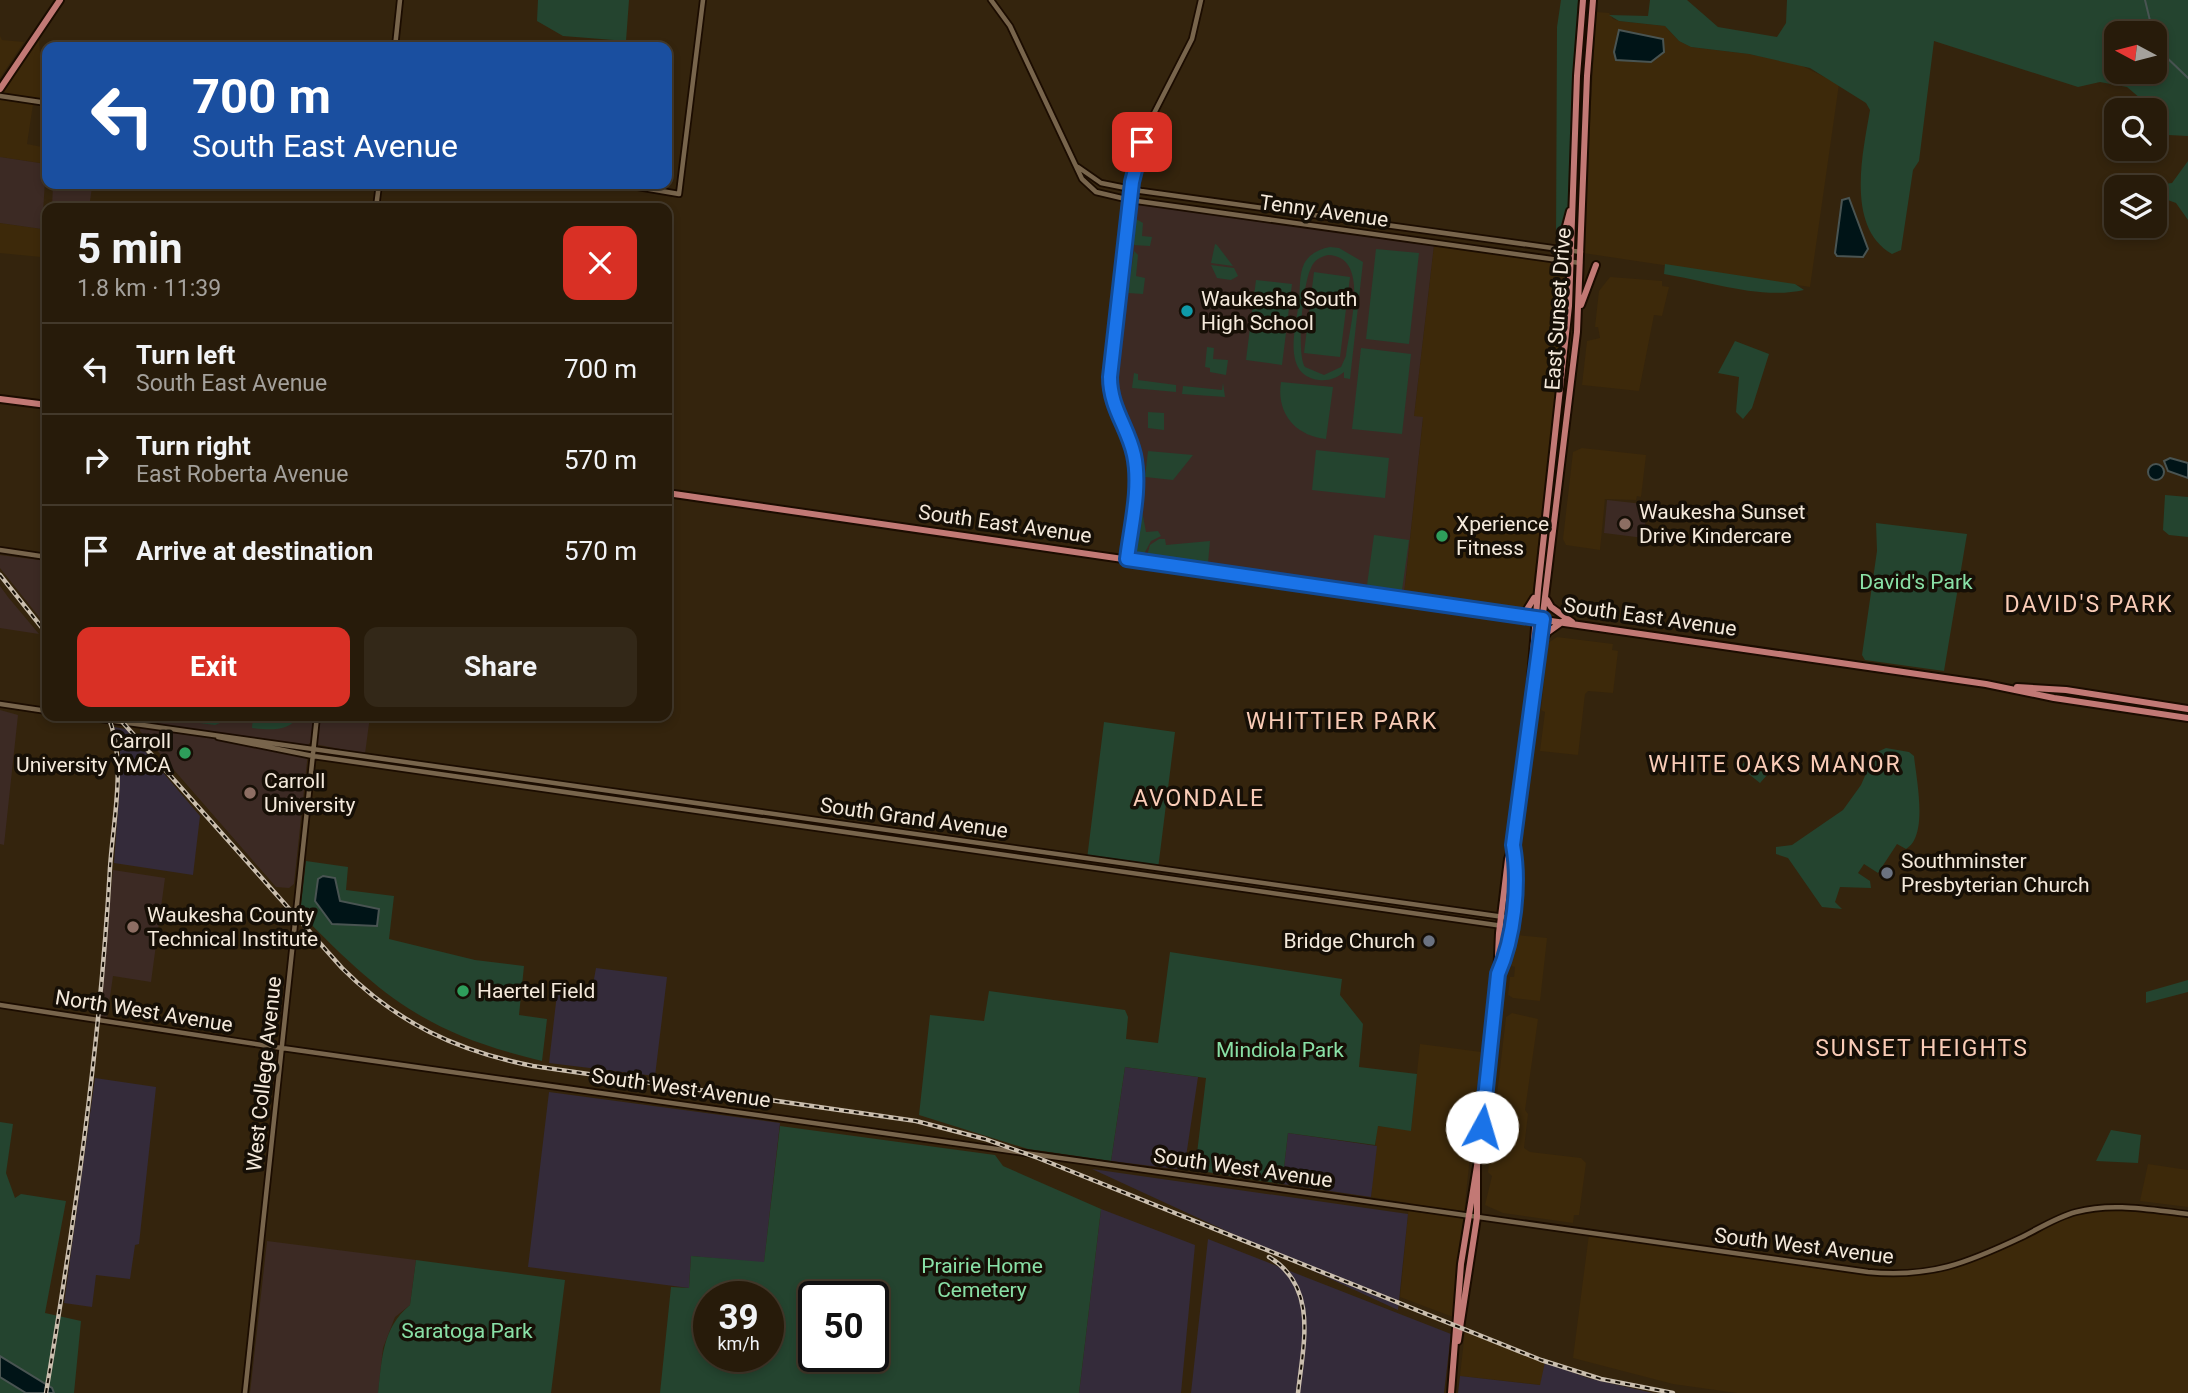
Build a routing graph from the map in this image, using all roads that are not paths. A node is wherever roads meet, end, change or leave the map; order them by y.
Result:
1 (60, 0) edge
2 (400, 0) edge
3 (703, 0) edge
4 (991, 0) edge
5 (1201, 0) edge
6 (1583, 0) edge
7 (1593, 0) edge
8 (396, 42) edge
9 (1577, 76) junction
10 (1587, 76) junction
11 (0, 89) edge
12 (0, 96) edge
13 (42, 102) edge
14 (1077, 167) junction
15 (650, 189) edge
16 (1131, 189) junction
17 (1130, 200) junction
18 (1572, 202) junction
19 (1560, 249) junction
20 (1571, 251) junction
21 (1581, 252) junction
22 (1571, 261) junction
23 (1581, 263) junction
24 (1596, 265) dead end
25 (1578, 313) junction
26 (0, 399) edge
27 (42, 404) edge
28 (672, 495) edge
29 (0, 550) edge
30 (42, 556) edge
31 (1127, 559) junction
32 (1538, 590) junction
33 (1545, 597) junction
34 (1523, 616) junction
35 (1535, 617) junction
36 (1543, 619) junction
37 (1562, 622) junction
38 (1574, 623) junction
39 (1538, 656) junction
40 (2004, 686) junction
41 (1531, 694) junction
42 (0, 704) edge
43 (2188, 709) edge
44 (42, 710) edge
45 (2188, 718) edge
46 (114, 721) edge
47 (317, 721) edge
48 (211, 735) junction
49 (314, 748) junction
50 (313, 756) junction
51 (1513, 845) junction
52 (1500, 917) junction
53 (1511, 918) junction
54 (1499, 925) junction
55 (1510, 927) junction
56 (1498, 974) junction
57 (0, 1005) edge
58 (282, 1048) junction
59 (1478, 1166) junction
60 (2188, 1214) edge
61 (1467, 1216) junction
62 (1477, 1217) junction
63 (1456, 1349) junction
64 (246, 1393) edge
65 (1451, 1393) edge

1 - 11 main road
2 - 8 street
3 - 15 street
4 - 14 street, Tenny Avenue
5 - 16 street
6 - 9 main road, East Sunset Drive
7 - 10 main road, East Sunset Drive
9 - 10 street
9 - 18 main road, East Sunset Drive
10 - 21 main road, East Sunset Drive
12 - 13 street
14 - 16 street, Tenny Avenue
14 - 17 street, Tenny Avenue
16 - 17 street
16 - 19 street, Tenny Avenue
17 - 22 street, Tenny Avenue
17 - 31 street
18 - 19 main road
18 - 20 main road, East Sunset Drive
19 - 20 street, Tenny Avenue
20 - 21 street, Tenny Avenue
20 - 22 main road, East Sunset Drive
21 - 23 main road, East Sunset Drive
22 - 23 street, Tenny Avenue
22 - 32 main road, East Sunset Drive
23 - 25 main road, East Sunset Drive
24 - 25 main road
25 - 33 main road, East Sunset Drive
26 - 27 main road
28 - 31 main road, South East Avenue
29 - 30 street
31 - 34 main road, South East Avenue
32 - 34 main road
32 - 35 main road, East Sunset Drive
33 - 36 main road, East Sunset Drive
33 - 38 main road
34 - 35 main road, South East Avenue
35 - 36 main road, South East Avenue
35 - 41 main road, East Sunset Drive
36 - 37 main road, South East Avenue
36 - 39 main road, East Sunset Drive
37 - 38 main road, South East Avenue
37 - 39 main road
38 - 40 main road, South East Avenue
39 - 41 main road, East Sunset Drive
40 - 43 main road, South East Avenue
40 - 45 main road, South East Avenue
41 - 51 main road
42 - 44 street
46 - 48 street
47 - 49 street, West College Avenue
48 - 49 street, South Grand Avenue
48 - 50 street, South Grand Avenue
49 - 50 street, West College Avenue
49 - 52 street, South Grand Avenue
50 - 54 street, South Grand Avenue
50 - 58 street, West College Avenue
51 - 52 main road
51 - 53 main road
52 - 53 street, South Grand Avenue
52 - 54 main road
53 - 55 main road
54 - 55 street, South Grand Avenue
54 - 56 main road
55 - 56 main road
56 - 59 main road
57 - 58 street, North West Avenue
58 - 61 street, South West Avenue
58 - 64 street, West College Avenue
59 - 61 main road
59 - 62 main road
60 - 62 street, South West Avenue
61 - 62 street, South West Avenue
61 - 63 main road
62 - 63 main road
63 - 65 main road

